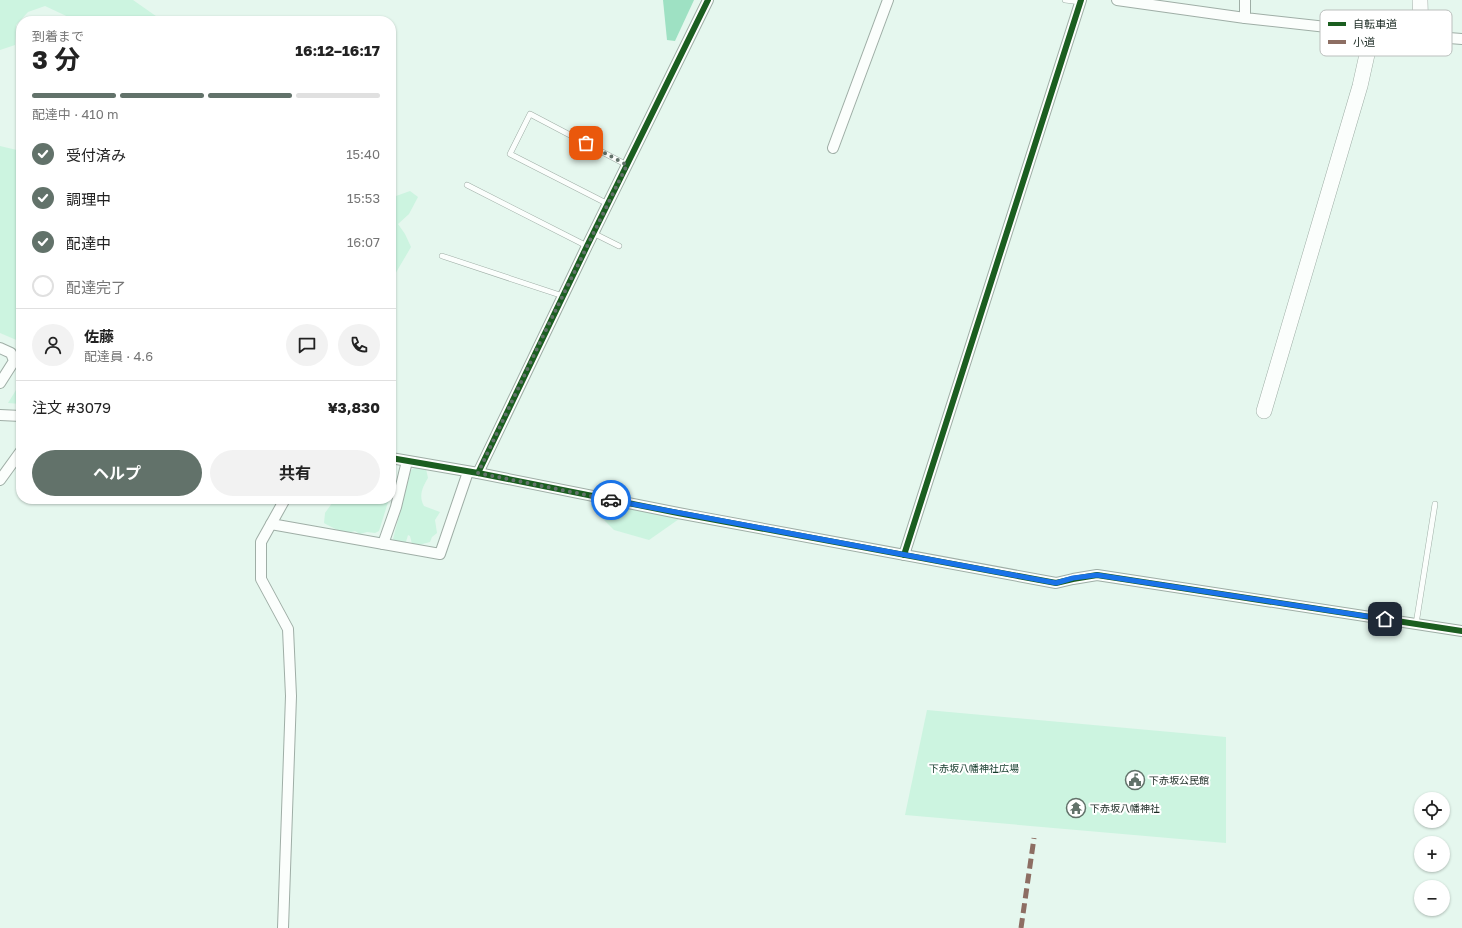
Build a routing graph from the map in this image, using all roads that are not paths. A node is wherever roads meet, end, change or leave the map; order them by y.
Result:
1 (708, 0) edge
2 (888, 0) edge
3 (1065, 0) edge
4 (1117, 0) edge
5 (1245, 0) edge
6 (1420, 0) edge
7 (1081, 1) edge
8 (1420, 10) edge
9 (1245, 18) junction
10 (1320, 26) edge
11 (1452, 38) edge
12 (1462, 38) edge
13 (1367, 56) edge
14 (833, 148) dead end
15 (627, 165) junction
16 (467, 186) dead end
17 (608, 204) junction
18 (593, 234) junction
19 (587, 246) junction
20 (619, 246) dead end
21 (442, 256) dead end
22 (563, 296) junction
23 (0, 348) edge
24 (0, 383) edge
25 (1264, 411) dead end
26 (0, 414) edge
27 (16, 416) edge
28 (16, 458) edge
29 (396, 459) edge
30 (407, 461) junction
31 (473, 472) junction
32 (0, 480) edge
33 (282, 504) edge
34 (1435, 504) dead end
35 (271, 524) junction
36 (383, 544) junction
37 (904, 555) junction
38 (1416, 624) junction
39 (1462, 631) edge
40 (283, 928) edge

1 - 15 street
2 - 14 street
3 - 7 lane
4 - 9 street
5 - 9 street
6 - 8 street
7 - 37 street
9 - 10 street
11 - 12 street
13 - 25 street
15 - 17 street
15 - 17 lane
16 - 19 lane
17 - 18 street
18 - 19 street
18 - 20 lane
19 - 22 street
21 - 22 lane
22 - 31 street
23 - 24 street
26 - 27 street
28 - 32 street
29 - 30 street
30 - 31 street
30 - 36 street
31 - 36 street
31 - 37 street
33 - 35 street
34 - 38 lane
35 - 36 street
35 - 40 street
37 - 38 street
38 - 39 street

